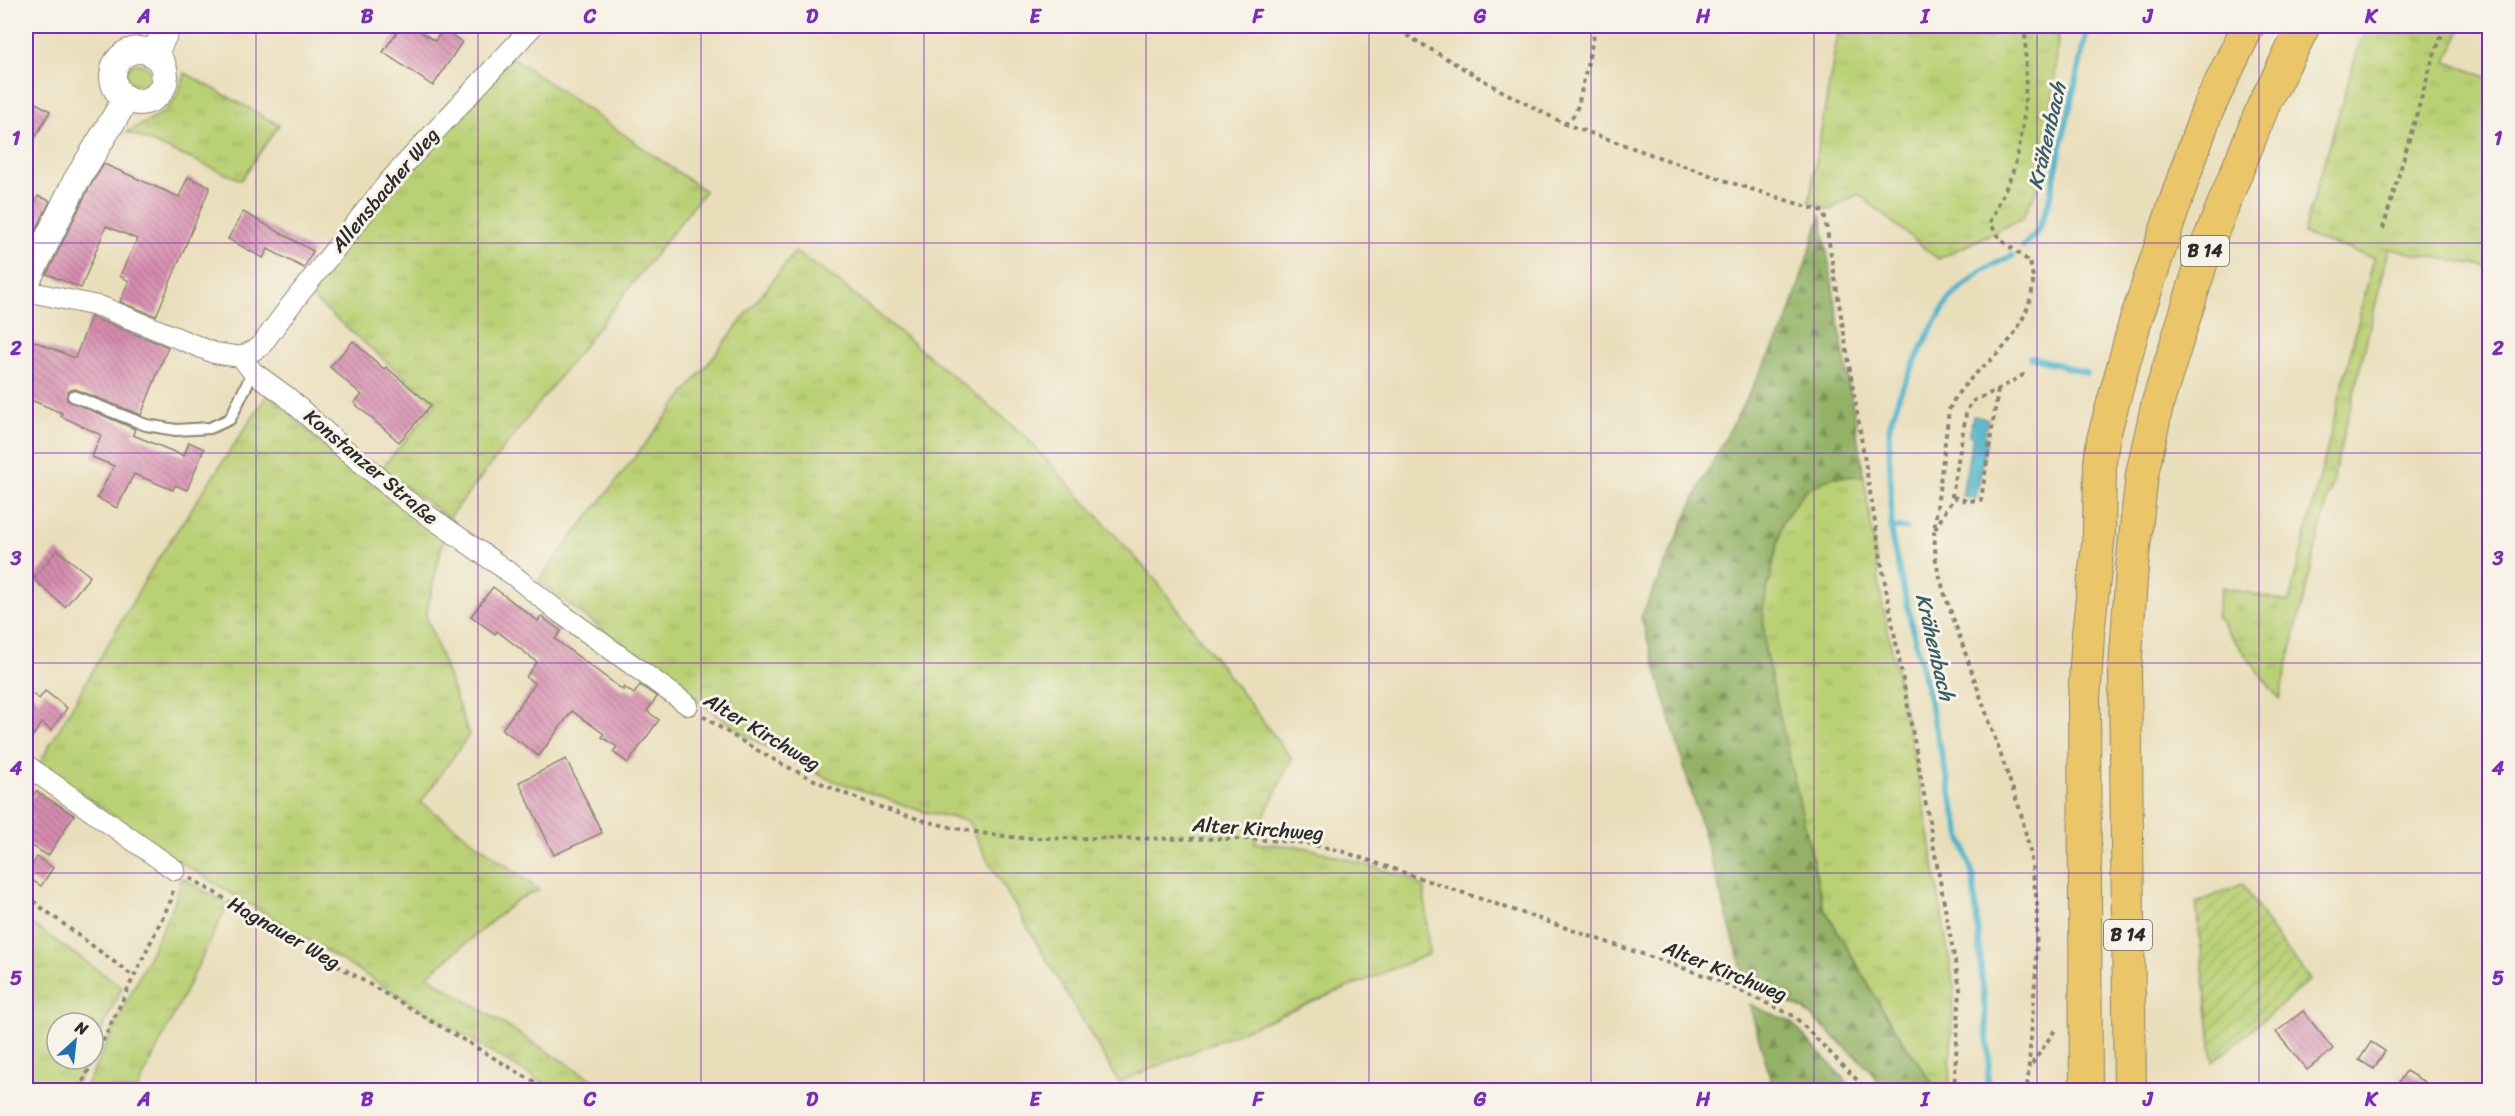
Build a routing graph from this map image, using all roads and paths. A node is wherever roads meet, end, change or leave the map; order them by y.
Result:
1 (168, 26) edge
2 (533, 26) edge
3 (1391, 26) edge
4 (1596, 26) edge
5 (2025, 26) edge
6 (2248, 26) edge
7 (2304, 26) edge
8 (2445, 26) edge
9 (154, 56) junction
10 (126, 99) junction
11 (1564, 124) junction
12 (2383, 230) dead end
13 (26, 283) edge
14 (26, 291) edge
15 (247, 365) junction
16 (2027, 376) dead end
17 (1998, 390) junction
18 (73, 396) dead end
19 (2158, 402) junction
20 (1953, 496) junction
21 (1934, 531) junction
22 (2099, 534) junction
23 (688, 705) joint
24 (26, 765) edge
25 (176, 870) junction
26 (26, 896) edge
27 (133, 976) junction
28 (2055, 1030) dead end
29 (2031, 1066) junction
30 (80, 1090) edge
31 (548, 1090) edge
32 (1867, 1090) edge
33 (1954, 1090) edge
34 (2027, 1090) edge
35 (2086, 1090) edge
36 (2130, 1090) edge

1 - 9 street
2 - 15 street, Allensbacher Weg
3 - 11 path
4 - 11 path
5 - 21 path
6 - 22 main road
7 - 19 main road, B 14
8 - 12 path
9 - 10 street
9 - 10 street
10 - 13 street
11 - 33 path
14 - 15 street, Konstanzer Straße
15 - 18 lane
15 - 23 street, Konstanzer Straße
16 - 17 path
17 - 20 path
17 - 20 path
19 - 22 main road, B 14
19 - 36 main road, B 14
20 - 21 path
21 - 29 path
22 - 35 main road, B 14
23 - 32 path, Alter Kirchweg
24 - 25 street
25 - 27 path
25 - 31 path, Hagnauer Weg
26 - 27 path
27 - 30 path
28 - 29 path
29 - 34 path

